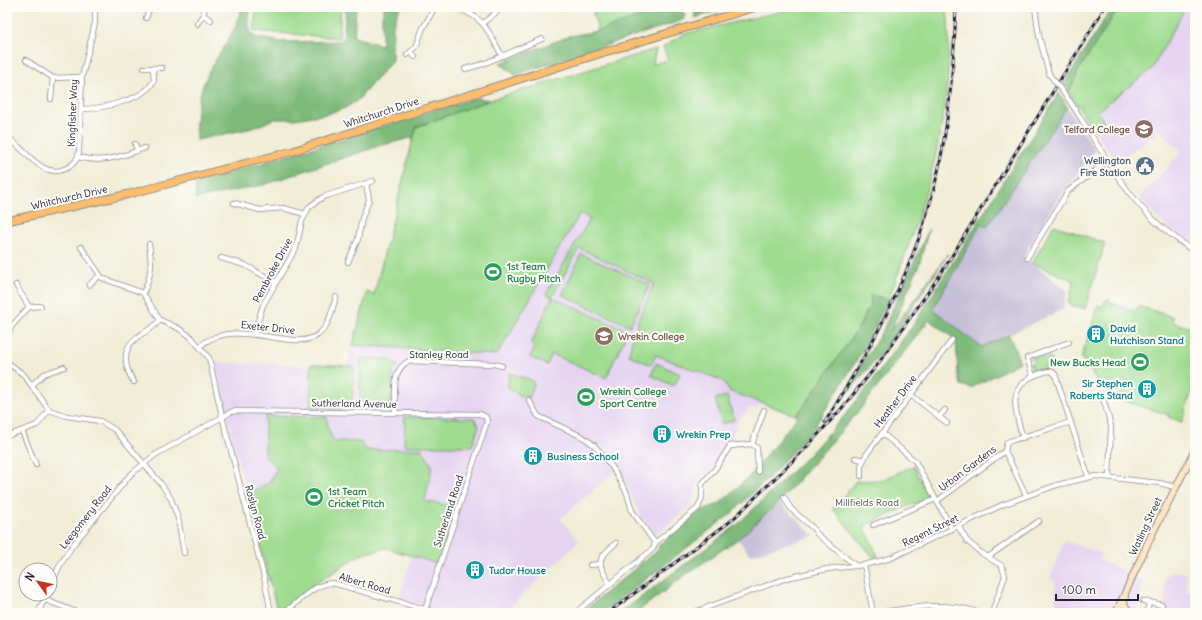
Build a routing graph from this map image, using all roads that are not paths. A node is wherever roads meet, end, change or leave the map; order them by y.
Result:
1 (10, 7) edge
2 (95, 7) edge
3 (150, 7) edge
4 (205, 7) edge
5 (435, 7) edge
6 (452, 7) edge
7 (503, 7) edge
8 (756, 7) edge
9 (1035, 7) edge
10 (7, 9) edge
11 (203, 15) junction
12 (146, 18) dead end
13 (211, 20) dead end
14 (483, 22) junction
15 (197, 24) dead end
16 (542, 39) dead end
17 (502, 56) junction
18 (415, 58) dead end
19 (26, 60) dead end
20 (144, 68) dead end
21 (153, 68) junction
22 (162, 68) dead end
23 (465, 69) dead end
24 (82, 77) junction
25 (53, 78) junction
26 (51, 99) dead end
27 (81, 109) junction
28 (7, 137) edge
29 (135, 144) dead end
30 (145, 148) dead end
31 (137, 151) junction
32 (78, 157) junction
33 (1108, 161) junction
34 (374, 181) dead end
35 (366, 183) junction
36 (234, 203) dead end
37 (305, 214) junction
38 (7, 221) edge
39 (149, 244) dead end
40 (81, 247) dead end
41 (1195, 253) edge
42 (221, 258) dead end
43 (1027, 258) dead end
44 (348, 262) dead end
45 (99, 276) junction
46 (275, 282) junction
47 (16, 284) dead end
48 (89, 285) dead end
49 (143, 293) junction
50 (336, 297) dead end
51 (41, 306) dead end
52 (29, 307) junction
53 (160, 320) junction
54 (254, 334) junction
55 (7, 336) edge
56 (952, 340) dead end
57 (1069, 342) dead end
58 (200, 346) junction
59 (7, 362) edge
60 (64, 366) dead end
61 (502, 366) dead end
62 (1033, 376) junction
63 (134, 382) dead end
64 (32, 385) junction
65 (911, 395) junction
66 (1103, 398) dead end
67 (529, 400) dead end
68 (49, 410) junction
69 (764, 410) dead end
70 (944, 410) dead end
71 (395, 412) junction
72 (222, 416) junction
73 (486, 417) joint
74 (939, 417) junction
75 (1071, 422) junction
76 (947, 423) dead end
77 (22, 431) junction
78 (882, 433) junction
79 (7, 436) edge
80 (1023, 438) junction
81 (752, 444) junction
82 (1195, 450) edge
83 (1005, 451) junction
84 (855, 458) dead end
85 (863, 460) junction
86 (143, 463) junction
87 (36, 465) dead end
88 (758, 472) dead end
89 (860, 476) dead end
90 (1088, 476) junction
91 (1110, 477) junction
92 (1175, 487) junction
93 (1026, 495) junction
94 (784, 497) dead end
95 (937, 500) junction
96 (1039, 521) dead end
97 (873, 525) dead end
98 (958, 526) junction
99 (952, 529) junction
100 (655, 542) junction
101 (616, 543) dead end
102 (184, 553) dead end
103 (988, 557) junction
104 (600, 564) junction
105 (590, 565) dead end
106 (864, 565) junction
107 (856, 566) junction
108 (58, 569) edge
109 (610, 584) junction
110 (1126, 591) junction
111 (1143, 601) dead end
112 (44, 602) edge
113 (50, 602) edge
114 (1149, 602) junction
115 (1162, 605) dead end
116 (424, 611) edge
117 (38, 613) edge
118 (79, 613) edge
119 (271, 613) edge
120 (284, 613) edge
121 (438, 613) edge
122 (575, 613) edge
123 (692, 613) edge
124 (873, 613) edge
125 (878, 613) edge
126 (980, 613) edge
127 (992, 613) edge
128 (1116, 613) edge
129 (1130, 613) edge
130 (1147, 613) edge

1 - 10 street
2 - 24 street, Kingfisher Way
3 - 12 street
4 - 11 street
5 - 18 street
6 - 14 street
7 - 14 street
8 - 38 main road, Whitchurch Drive
9 - 33 street, bridge
11 - 13 street
11 - 15 street
14 - 17 street
16 - 17 street
17 - 23 street
19 - 25 street
20 - 21 street
21 - 22 street
21 - 27 street
24 - 25 street
24 - 27 street, Kingfisher Way
25 - 26 street
27 - 32 street, Kingfisher Way
28 - 32 street, Kingfisher Way
29 - 31 street
30 - 31 street
31 - 32 street
33 - 41 street
33 - 43 street
34 - 35 street, Pembroke Drive
35 - 37 street, Pembroke Drive
35 - 44 street
36 - 37 street
37 - 46 street, Pembroke Drive
39 - 49 street
40 - 45 street
42 - 46 street
45 - 48 street
45 - 49 street
46 - 54 street, Pembroke Drive
47 - 52 street
49 - 53 street
50 - 54 street, Exeter Drive
51 - 52 street
52 - 55 street
53 - 58 street, Roslyn Road
53 - 63 street
54 - 58 street, Exeter Drive
56 - 65 street, Heather Drive
57 - 62 street
58 - 72 street, Roslyn Road
59 - 64 street
60 - 64 street
61 - 71 street, Stanley Road
62 - 75 street
62 - 80 street
64 - 68 street
65 - 74 street
65 - 78 street, Heather Drive
66 - 91 street
67 - 100 street
68 - 77 street
68 - 86 street
69 - 81 street
70 - 74 street
71 - 72 street, Sutherland Avenue
71 - 73 street, Sutherland Avenue
72 - 86 street, Leegomery Road
72 - 119 street, Roslyn Road
73 - 116 street, Sutherland Road
74 - 76 street
75 - 80 street, Urban Gardens
75 - 90 street
77 - 79 street
77 - 87 street
78 - 85 street, Heather Drive
78 - 95 street
80 - 83 street, Urban Gardens
81 - 88 street
81 - 100 street
82 - 92 main road, Watling Street
83 - 93 street
83 - 95 street, Urban Gardens
84 - 85 street
85 - 89 street, Heather Drive
86 - 102 street
86 - 108 street, Leegomery Road
90 - 91 street, Regent Street
90 - 93 street, Regent Street
91 - 92 street, Regent Street
92 - 110 main road, Watling Street
93 - 98 street, Regent Street
94 - 107 street
95 - 97 street, Urban Gardens
95 - 99 street
96 - 103 street
98 - 99 street, Regent Street
98 - 103 street
99 - 106 street, Regent Street
100 - 109 street
101 - 104 street
103 - 127 street
104 - 105 street
104 - 109 street
106 - 107 street, Regent Street
106 - 124 street
107 - 123 street, Regent Street
109 - 122 street
110 - 128 main road, Watling Street
110 - 129 main road
111 - 114 street
112 - 117 street
113 - 118 street
114 - 115 street
114 - 130 street
116 - 120 street, Albert Road
116 - 121 street
125 - 126 street

